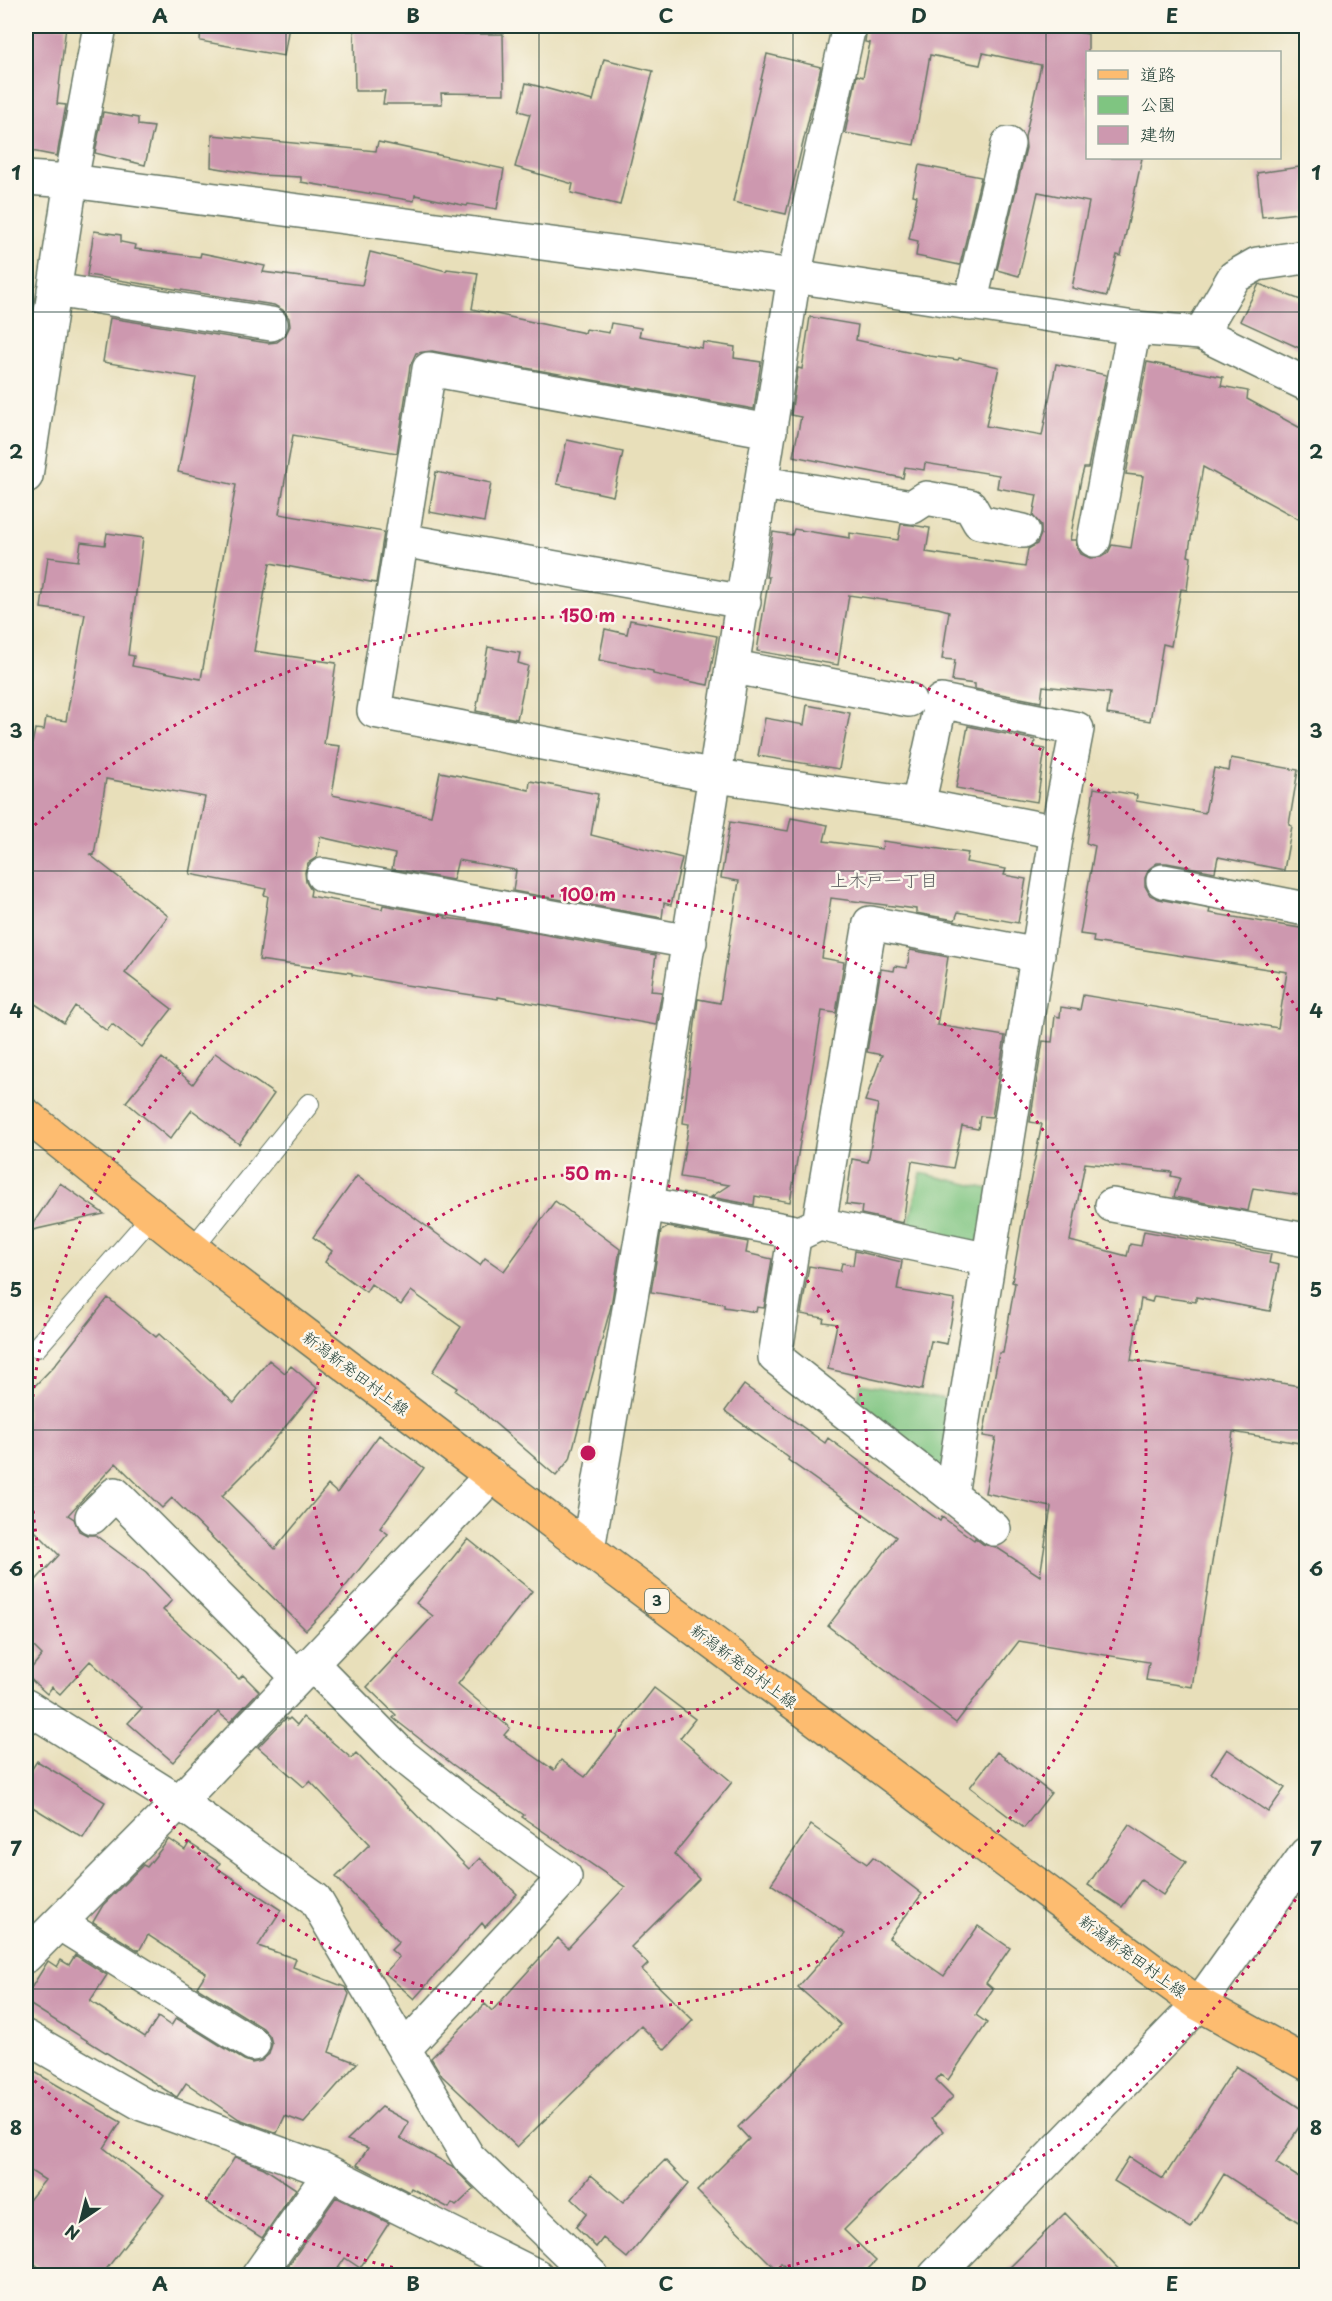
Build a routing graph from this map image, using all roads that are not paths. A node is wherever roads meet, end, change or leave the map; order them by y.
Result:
1 (100, 26) edge
2 (849, 26) edge
3 (1008, 144) dead end
4 (26, 178) edge
5 (71, 181) junction
6 (1306, 257) edge
7 (794, 276) junction
8 (54, 290) junction
9 (970, 304) junction
10 (271, 324) dead end
11 (1134, 328) junction
12 (1201, 333) junction
13 (1306, 384) edge
14 (770, 431) junction
15 (26, 477) edge
16 (762, 483) junction
17 (1023, 531) dead end
18 (402, 540) junction
19 (1094, 540) dead end
20 (744, 602) junction
21 (734, 667) junction
22 (909, 700) dead end
23 (716, 776) junction
24 (918, 805) junction
25 (1057, 832) junction
26 (323, 875) dead end
27 (1162, 881) dead end
28 (1306, 909) edge
29 (690, 942) junction
30 (1038, 955) junction
31 (309, 1104) dead end
32 (26, 1115) edge
33 (647, 1203) junction
34 (1112, 1205) dead end
35 (152, 1216) junction
36 (807, 1228) junction
37 (1306, 1240) edge
38 (193, 1248) junction
39 (989, 1260) junction
40 (37, 1347) dead end
41 (492, 1475) junction
42 (951, 1495) junction
43 (92, 1517) dead end
44 (994, 1529) dead end
45 (588, 1549) junction
46 (304, 1670) junction
47 (26, 1706) edge
48 (179, 1802) junction
49 (1306, 1854) edge
50 (58, 1923) junction
51 (26, 1956) edge
52 (1198, 2004) junction
53 (26, 2037) edge
54 (252, 2044) dead end
55 (404, 2049) junction
56 (1306, 2063) edge
57 (330, 2173) junction
58 (258, 2276) edge
59 (537, 2276) edge
60 (592, 2276) edge
61 (935, 2276) edge

1 - 5 street
2 - 7 street
3 - 9 street
4 - 5 street
5 - 7 street
5 - 8 street
6 - 12 street
7 - 9 street
7 - 14 street
8 - 10 street
8 - 15 street
9 - 11 street
11 - 12 street
11 - 19 street
12 - 13 street
14 - 16 street
14 - 18 street
16 - 17 street
16 - 20 street
18 - 20 street
18 - 23 street
20 - 21 street
21 - 22 street
21 - 23 street
23 - 24 street
23 - 29 street
24 - 25 street
24 - 25 street
25 - 30 street
26 - 29 street
27 - 28 street
29 - 33 street
30 - 36 street
30 - 39 street
31 - 38 lane
32 - 35 main road, 新潟新発田村上線 / 3
33 - 36 street
33 - 45 street
34 - 37 street
35 - 38 main road, 新潟新発田村上線 / 3
35 - 40 lane
36 - 39 street
36 - 42 street
38 - 41 main road, 新潟新発田村上線 / 3
39 - 42 street
41 - 45 main road, 新潟新発田村上線 / 3
41 - 46 street
42 - 44 street
43 - 46 street
45 - 52 main road, 新潟新発田村上線 / 3
46 - 48 street
46 - 55 street
47 - 48 street
48 - 50 street
48 - 55 street
49 - 52 street
50 - 51 street
50 - 54 street
52 - 56 main road, 新潟新発田村上線 / 3
52 - 61 street
53 - 57 street
55 - 60 street
57 - 58 street
57 - 59 street

